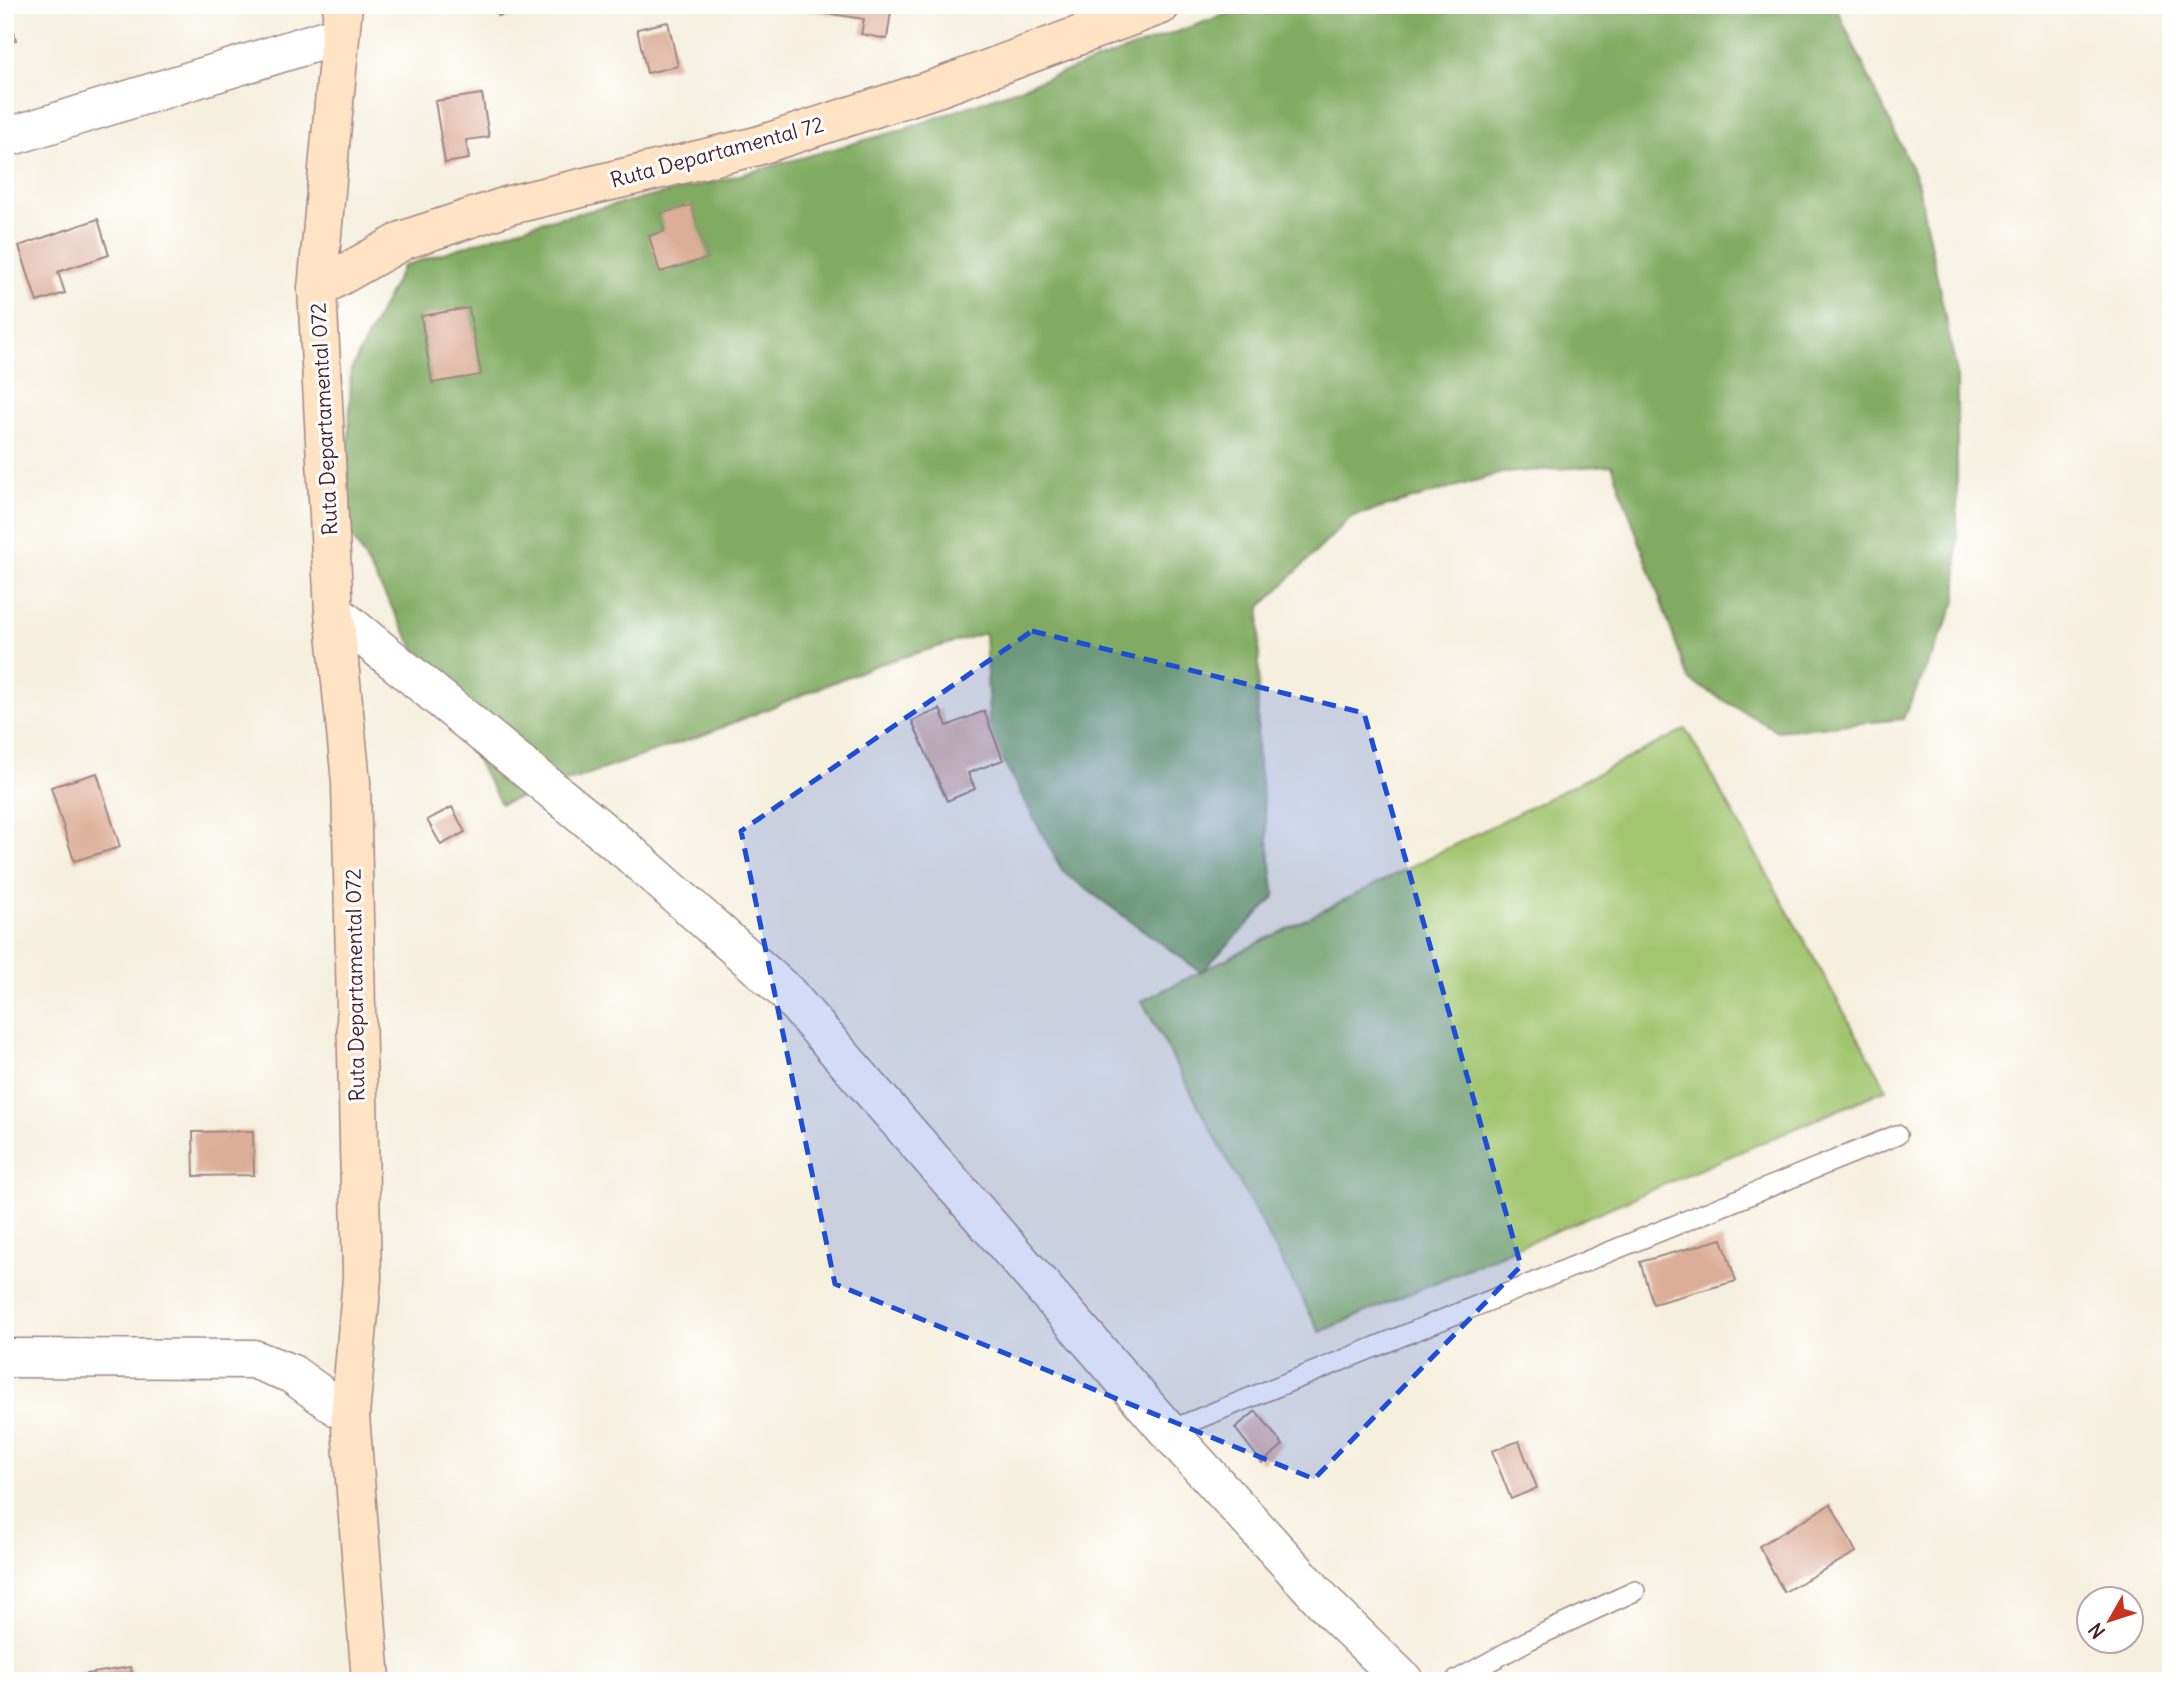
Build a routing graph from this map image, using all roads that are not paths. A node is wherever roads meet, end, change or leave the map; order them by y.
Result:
1 (1161, 5) edge
2 (341, 20) edge
3 (5, 138) edge
4 (317, 289) junction
5 (334, 612) junction
6 (1897, 1135) dead end
7 (5, 1358) edge
8 (350, 1416) junction
9 (1168, 1431) junction
10 (1635, 1591) dead end
11 (371, 1681) edge
12 (1404, 1681) edge
13 (1455, 1681) edge

1 - 4 main road, Ruta Departamental 72
2 - 3 street
2 - 4 main road, Ruta Departamental 072
4 - 5 main road, Ruta Departamental 072
5 - 8 main road, Ruta Departamental 072
5 - 9 street
6 - 9 lane
7 - 8 street
8 - 11 main road, Ruta Departamental 072
9 - 12 street
10 - 13 lane

